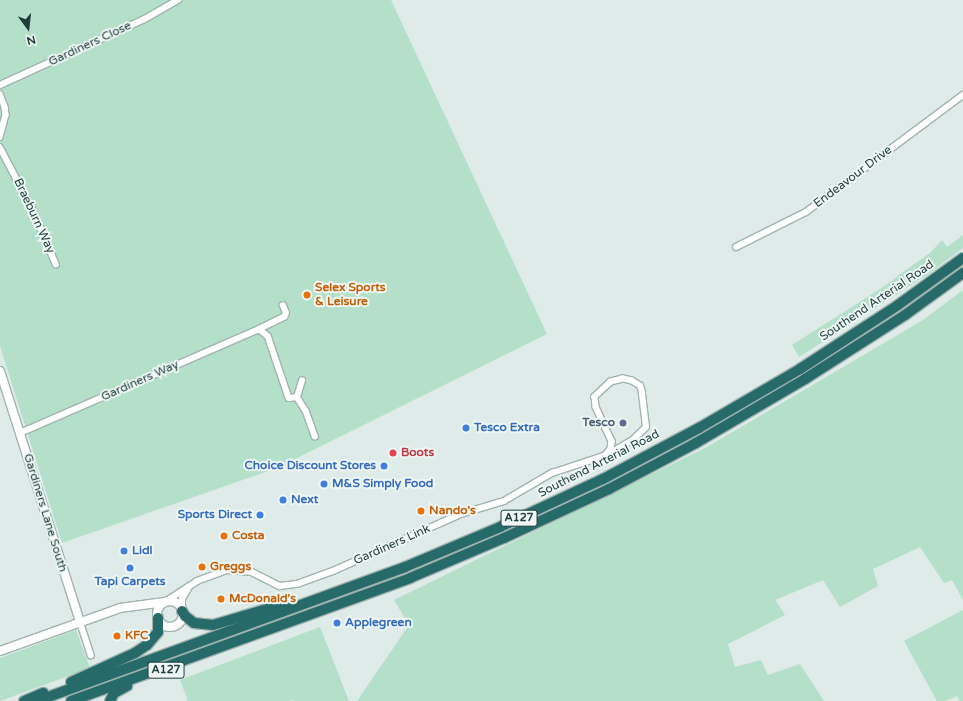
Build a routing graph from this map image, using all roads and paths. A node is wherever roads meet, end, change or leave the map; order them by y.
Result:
1 (178, 0) edge
2 (0, 85) edge
3 (0, 94) edge
4 (963, 95) edge
5 (0, 137) edge
6 (0, 147) edge
7 (736, 248) dead end
8 (963, 258) edge
9 (56, 264) dead end
10 (963, 273) edge
11 (283, 306) dead end
12 (259, 330) junction
13 (0, 371) edge
14 (302, 381) dead end
15 (2, 382) edge
16 (297, 397) junction
17 (20, 433) junction
18 (315, 436) dead end
19 (606, 455) junction
20 (405, 567) junction
21 (197, 581) junction
22 (165, 602) junction
23 (134, 606) junction
24 (182, 611) junction
25 (158, 618) junction
26 (80, 621) junction
27 (226, 645) junction
28 (0, 651) edge
29 (91, 656) dead end
30 (24, 701) edge
31 (37, 701) edge
32 (72, 701) edge
33 (87, 701) edge
34 (106, 701) edge
35 (110, 701) edge

1 - 2 street, Gardiners Close
3 - 5 street
4 - 7 street, Endeavour Drive
6 - 9 street, Braeburn Way
8 - 20 highway, Southend Arterial Road / A127
10 - 27 highway, Southend Arterial Road / A127
11 - 12 street, Gardiners Way
12 - 16 street
12 - 17 street, Gardiners Way
13 - 15 street, Gardiners Lane South
14 - 16 street
15 - 17 street, Gardiners Lane South
16 - 18 street
17 - 26 street, Gardiners Lane South
19 - 19 street, Gardiners Link
19 - 21 street, Gardiners Link
20 - 24 highway, A127
20 - 31 highway, Southend Arterial Road / A127
21 - 22 street, Gardiners Link
21 - 24 street, Gardiners Link
22 - 23 street
22 - 24 street
22 - 25 street
23 - 25 street
23 - 26 street
24 - 25 street
25 - 30 highway, A127
26 - 28 street
26 - 29 street, Gardiners Lane South
27 - 32 highway, Southend Arterial Road / A127
27 - 35 highway, A127
33 - 34 highway

